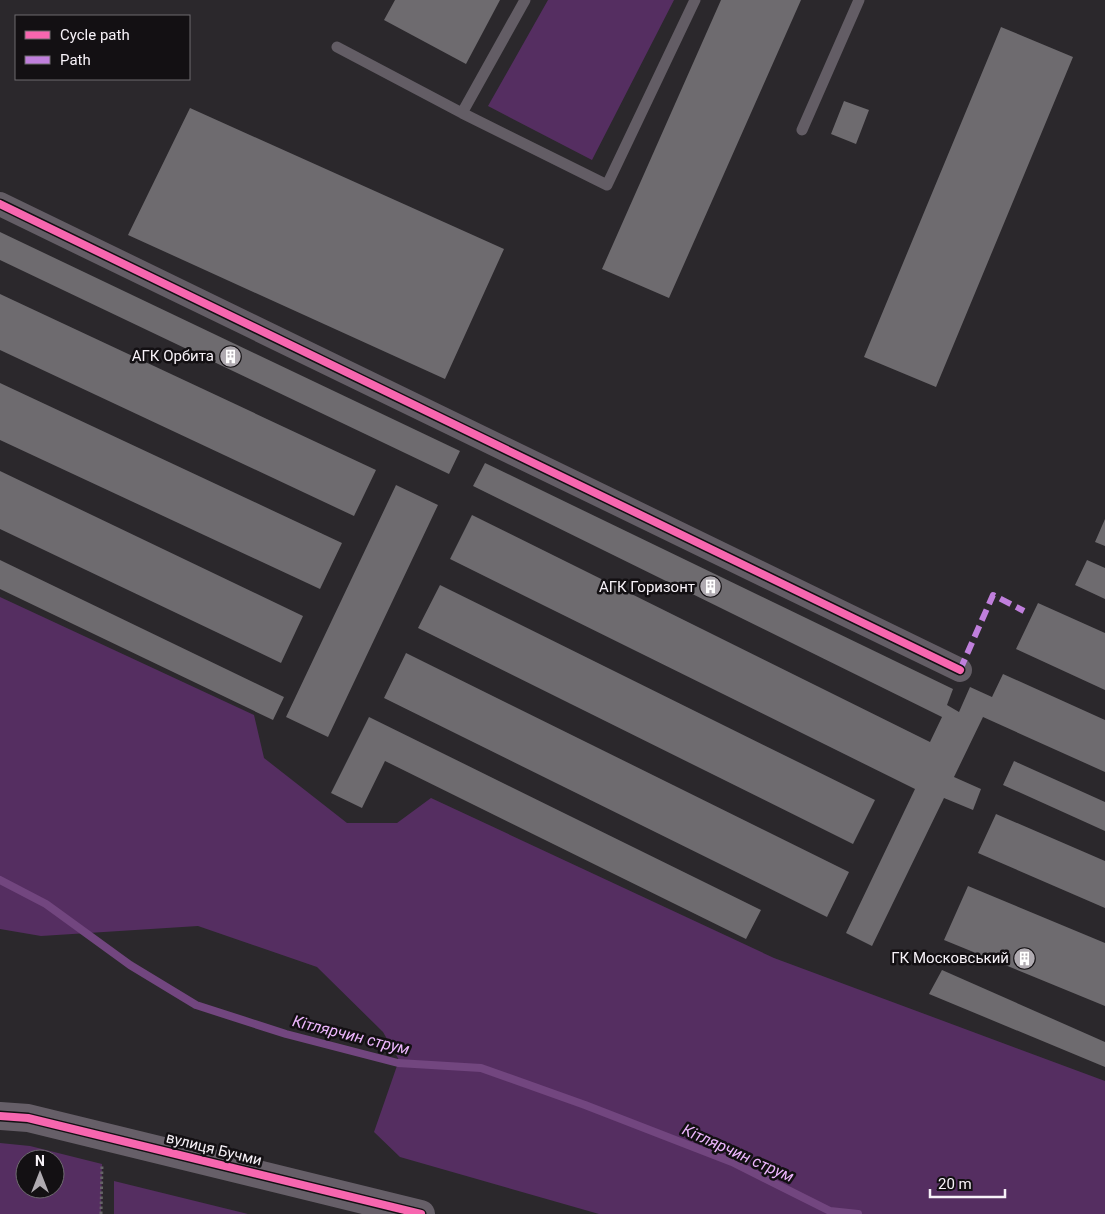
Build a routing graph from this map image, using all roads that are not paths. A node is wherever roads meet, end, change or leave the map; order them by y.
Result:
1 (525, 0) edge
2 (695, 0) edge
3 (859, 0) edge
4 (337, 47) dead end
5 (462, 113) junction
6 (802, 130) dead end
7 (0, 204) edge
8 (960, 670) dead end
9 (0, 1116) edge
10 (421, 1214) edge

1 - 5 lane
2 - 5 lane
3 - 6 lane
4 - 5 lane
7 - 8 street
9 - 10 street, вулиця Бучми

